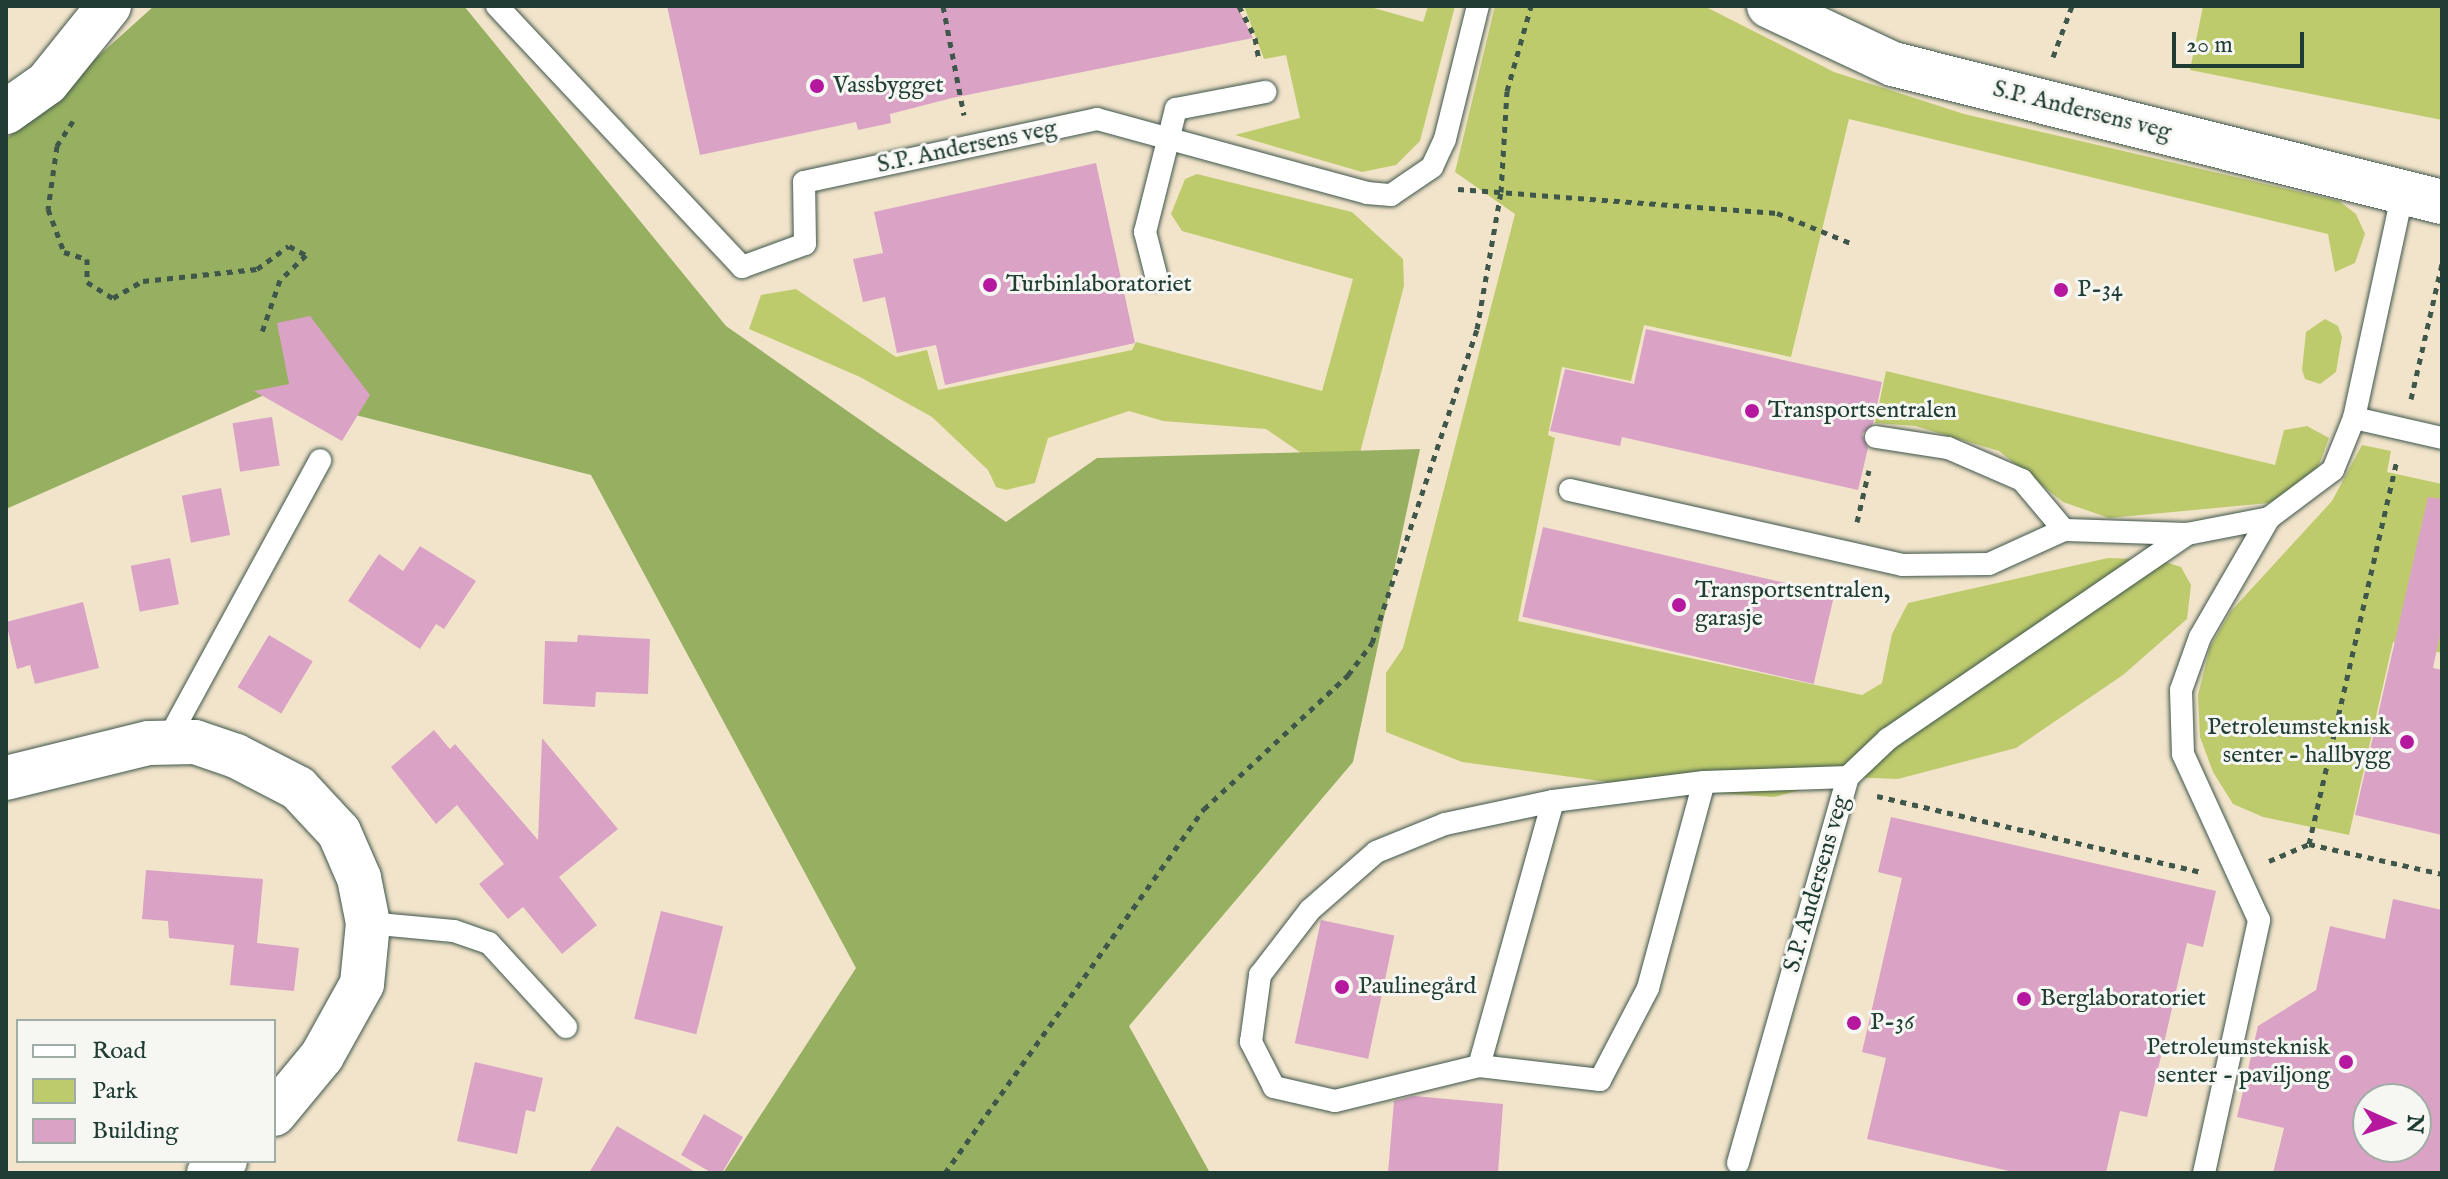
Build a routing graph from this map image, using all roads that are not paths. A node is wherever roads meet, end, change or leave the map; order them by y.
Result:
1 (109, 6) edge
2 (497, 6) edge
3 (1478, 6) edge
4 (1769, 6) edge
5 (1265, 92) road end
6 (6, 112) edge
7 (1167, 137) junction
8 (2422, 197) edge
9 (1157, 279) dead end
10 (2354, 418) junction
11 (1876, 437) dead end
12 (2442, 438) edge
13 (320, 460) dead end
14 (1570, 490) dead end
15 (2269, 518) junction
16 (2064, 530) junction
17 (2187, 534) junction
18 (166, 743) junction
19 (6, 778) edge
20 (1704, 782) junction
21 (1846, 784) junction
22 (1553, 801) junction
23 (368, 923) junction
24 (566, 1027) dead end
25 (1479, 1066) junction
26 (276, 1112) edge
27 (1738, 1163) dead end
28 (2204, 1173) edge

1 - 6 street
2 - 7 lane, S.P. Andersens veg
3 - 7 lane, S.P. Andersens veg
4 - 8 street, S.P. Andersens veg
5 - 7 lane
7 - 9 lane
8 - 10 lane, S.P. Andersens veg
10 - 12 lane
10 - 15 lane, S.P. Andersens veg
11 - 16 lane
13 - 18 lane
14 - 16 lane, S.P. Andersens veg
15 - 17 lane, S.P. Andersens veg
15 - 28 lane, S.P. Andersens veg
16 - 17 lane, S.P. Andersens veg
17 - 21 lane, S.P. Andersens veg
18 - 19 street
18 - 23 street
20 - 21 lane
20 - 22 lane
20 - 25 lane
21 - 27 lane, S.P. Andersens veg
22 - 25 lane
22 - 25 lane
23 - 24 lane
23 - 26 street

